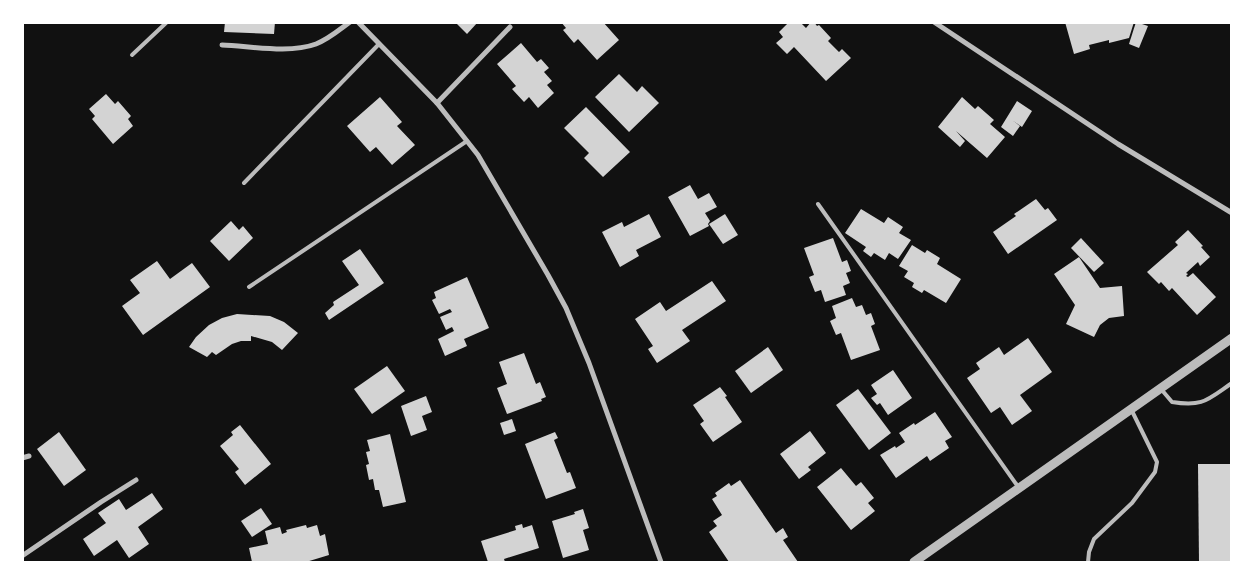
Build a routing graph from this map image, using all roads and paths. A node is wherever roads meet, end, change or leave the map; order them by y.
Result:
1 (168, 22) edge
2 (350, 22) edge
3 (358, 22) edge
4 (934, 22) edge
5 (510, 26) dead end
6 (379, 44) junction
7 (222, 45) dead end
8 (132, 55) dead end
9 (437, 103) junction
10 (467, 141) junction
11 (244, 183) dead end
12 (818, 204) dead end
13 (1232, 213) edge
14 (249, 287) dead end
15 (1232, 338) edge
16 (1232, 383) edge
17 (1160, 389) junction
18 (1131, 409) junction
19 (29, 456) dead end
20 (22, 458) edge
21 (136, 480) dead end
22 (1019, 488) junction
23 (22, 556) edge
24 (661, 562) edge
25 (914, 562) edge
26 (1088, 562) edge

1 - 8 lane
2 - 7 street
3 - 6 street
4 - 13 street
5 - 9 street
6 - 9 street
6 - 11 lane
9 - 10 street
10 - 14 lane
10 - 24 street
12 - 22 lane
15 - 17 street
16 - 17 lane
17 - 18 street
18 - 22 street
18 - 26 lane
19 - 20 street
21 - 23 street
22 - 25 street

